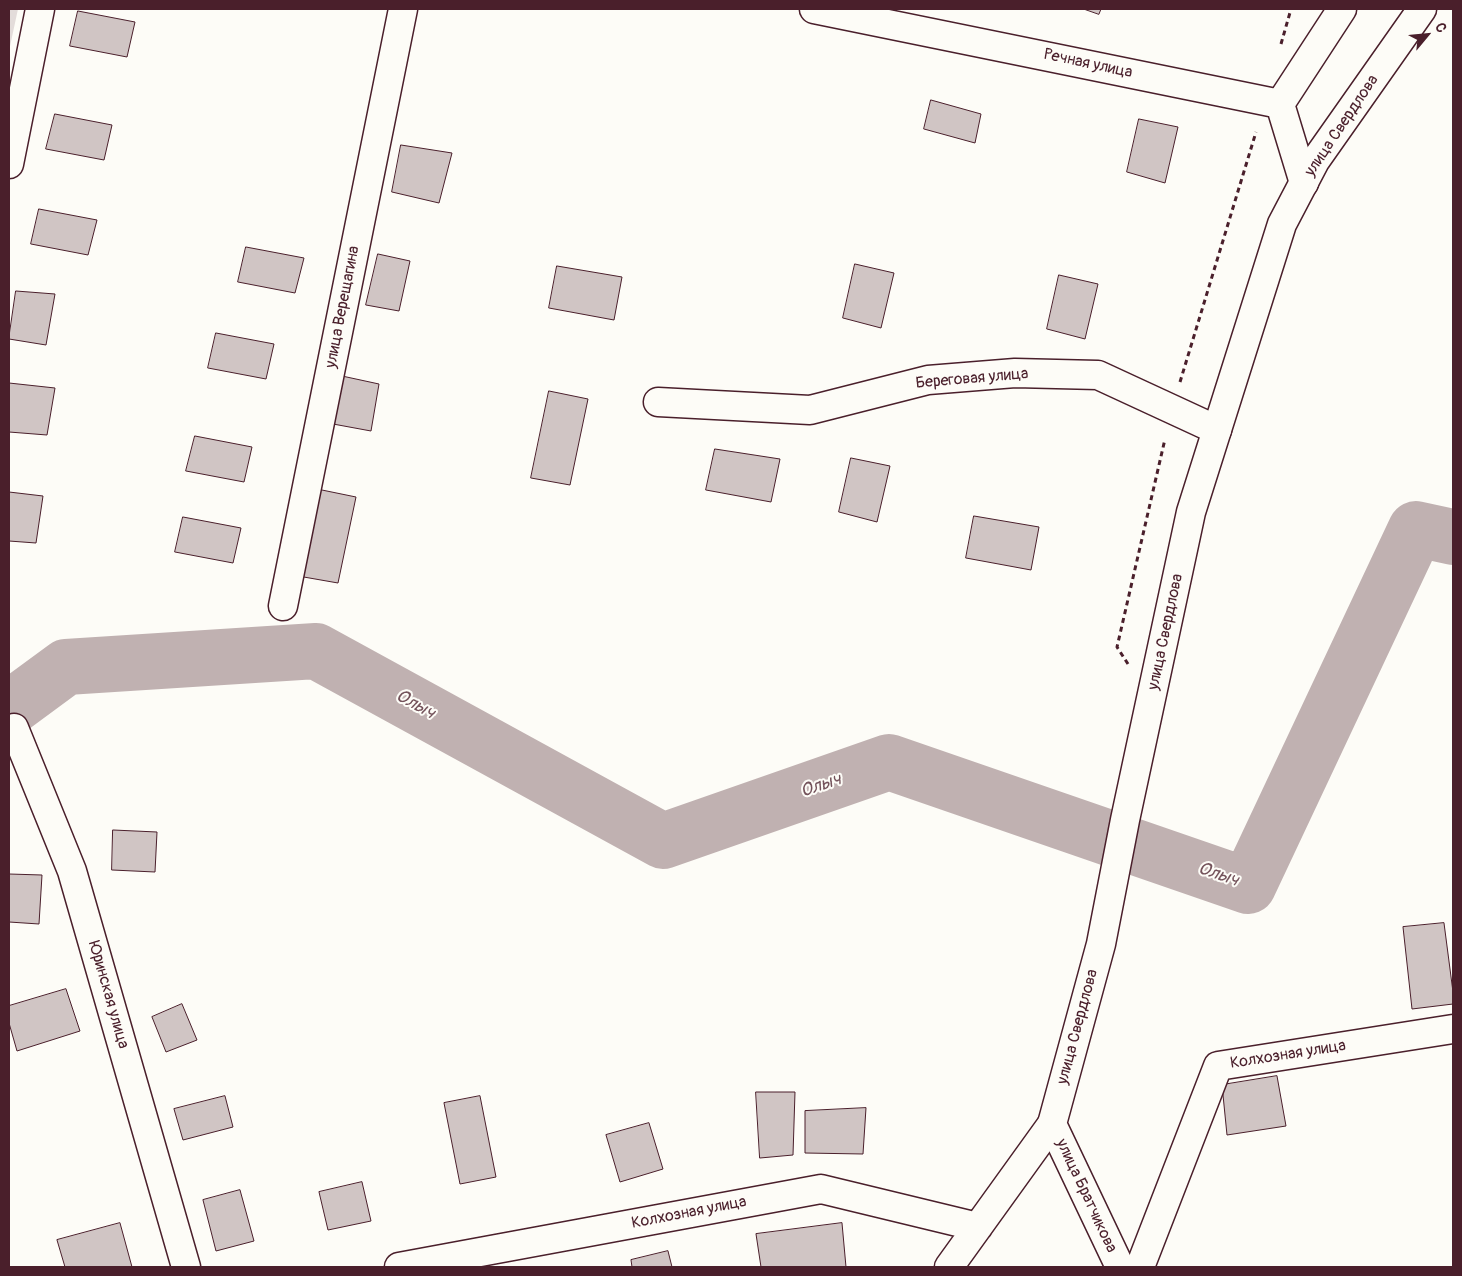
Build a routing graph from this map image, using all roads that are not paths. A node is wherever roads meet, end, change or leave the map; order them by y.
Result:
1 (40, 9) edge
2 (403, 9) edge
3 (814, 9) edge
4 (1342, 9) edge
5 (1422, 9) edge
6 (1273, 102) junction
7 (9, 164) edge
8 (1304, 183) junction
9 (658, 402) dead end
10 (1217, 430) junction
11 (283, 606) dead end
12 (14, 728) dead end
13 (1453, 1029) edge
14 (1052, 1124) junction
15 (978, 1227) junction
16 (186, 1267) edge
17 (399, 1267) edge
18 (948, 1267) edge
19 (1120, 1267) edge
20 (1140, 1267) edge

1 - 7 street
2 - 11 street, улица Верещагина
3 - 6 street, Речная улица
4 - 6 street
5 - 8 street, улица Свердлова
6 - 8 street
8 - 10 street, улица Свердлова
9 - 10 street, Береговая улица
10 - 14 street, улица Свердлова
12 - 16 street, Юринская улица
13 - 20 street, Колхозная улица
14 - 15 street, улица Свердлова
14 - 19 street, улица Братчикова
15 - 17 street, Колхозная улица
15 - 18 street, улица Свердлова

